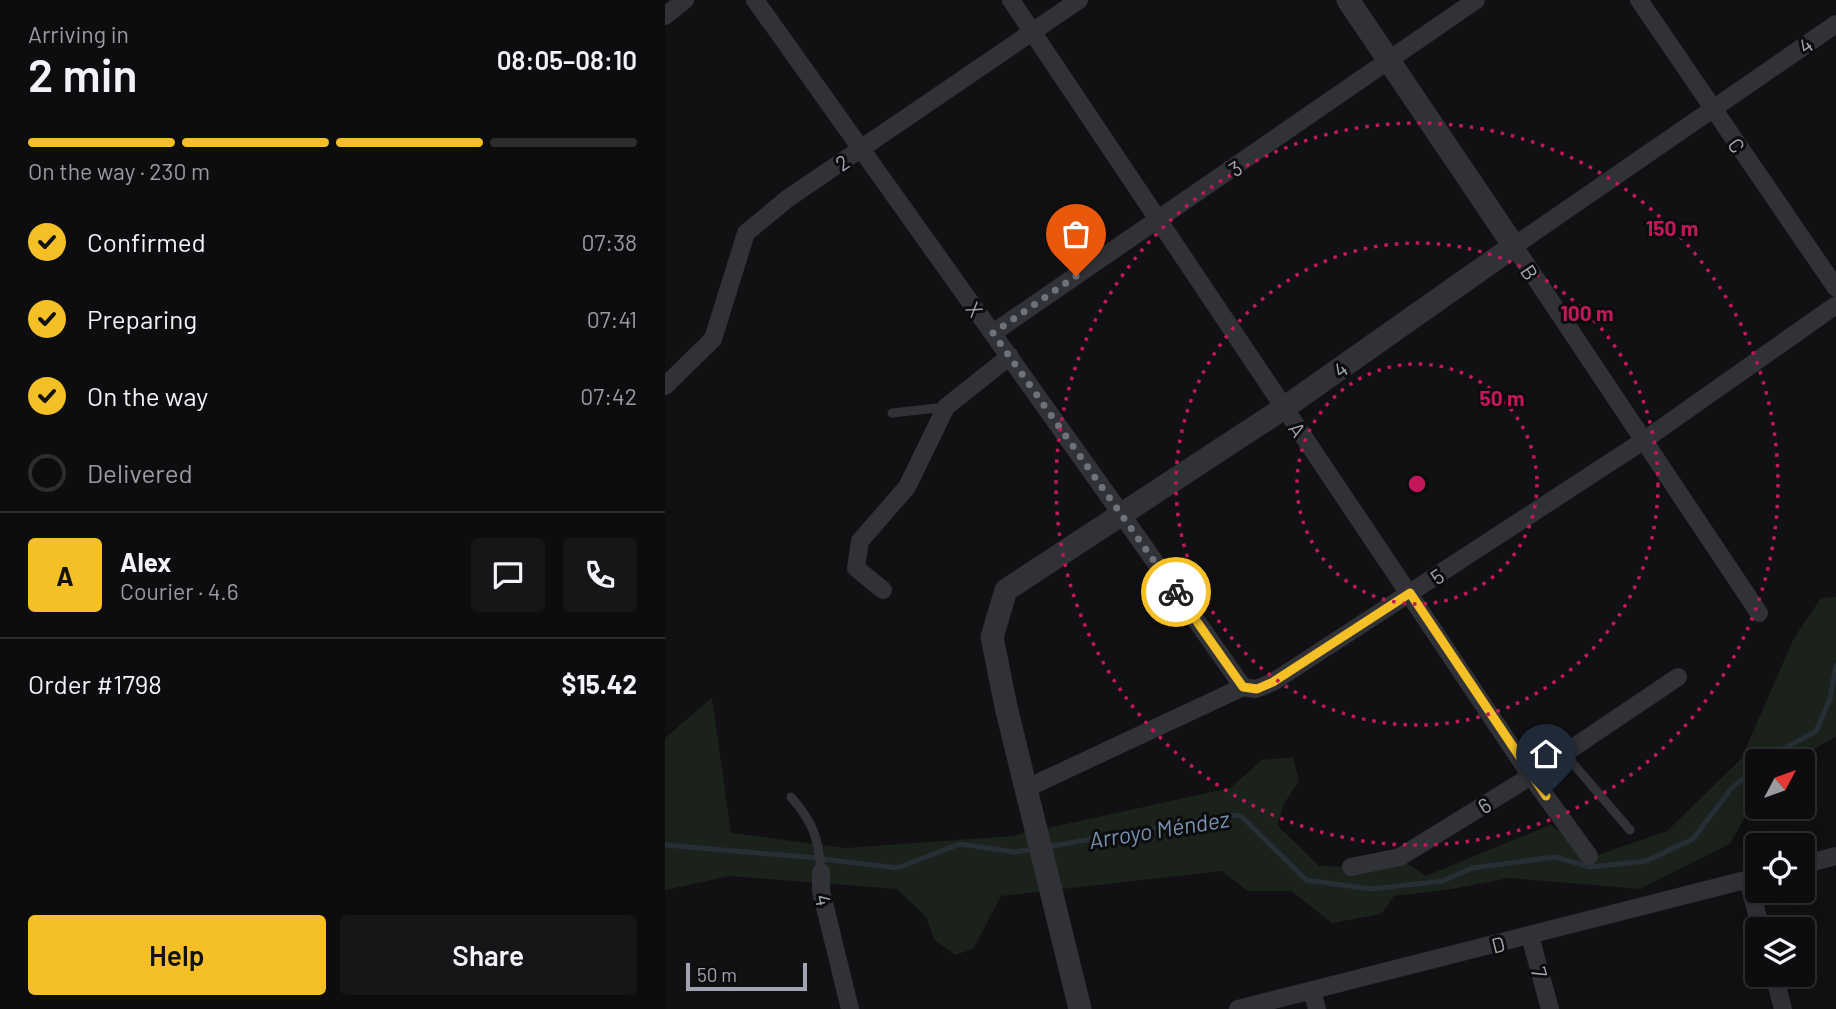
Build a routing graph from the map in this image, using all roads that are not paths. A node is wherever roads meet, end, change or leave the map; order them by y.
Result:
1 (685, 0) edge
2 (755, 0) edge
3 (1011, 0) edge
4 (1079, 0) edge
5 (1348, 0) edge
6 (1476, 0) edge
7 (1640, 0) edge
8 (665, 16) edge
9 (1836, 24) edge
10 (1032, 33) junction
11 (1389, 61) junction
12 (1712, 109) junction
13 (860, 150) junction
14 (1160, 219) junction
15 (1514, 246) junction
16 (1836, 288) edge
17 (1836, 305) edge
18 (993, 333) junction
19 (1010, 356) junction
20 (668, 378) edge
21 (946, 407) junction
22 (1284, 408) junction
23 (892, 413) dead end
24 (1643, 441) junction
25 (1122, 514) junction
26 (883, 590) dead end
27 (1410, 593) junction
28 (1759, 613) dead end
29 (1678, 677) dead end
30 (1243, 687) junction
31 (1564, 752) junction
32 (1531, 776) junction
33 (1027, 788) junction
34 (792, 797) dead end
35 (1630, 830) dead end
36 (1589, 856) dead end
37 (1836, 856) edge
38 (1815, 862) edge
39 (1351, 867) dead end
40 (821, 872) joint
41 (1745, 880) edge
42 (1530, 936) junction
43 (1777, 987) edge
44 (1312, 991) junction
45 (850, 1009) edge
46 (1080, 1009) edge
47 (1238, 1009) edge
48 (1317, 1009) edge
49 (1550, 1009) edge
50 (1783, 1009) edge

1 - 8 street
2 - 13 street, X
3 - 10 street, A
4 - 10 street, 2
5 - 11 street, B
6 - 11 street, 3
7 - 12 street, C
9 - 12 street, 4
10 - 13 street, 2
10 - 14 street, A
11 - 14 street, 3
11 - 15 street, B
12 - 15 street, 4
12 - 16 street, C
13 - 18 street, X
13 - 20 street, 2
14 - 18 street, 3
14 - 22 street, A
15 - 22 street, 4
15 - 24 street, B
17 - 24 street, 5
18 - 19 street, X
19 - 21 street
19 - 25 street, X
21 - 23 lane
21 - 26 street
22 - 25 street, 4
22 - 27 street, A
24 - 27 street, 5
24 - 28 street, B
25 - 30 street, X
25 - 33 street, 4
27 - 30 street, 5
27 - 32 street, A
29 - 31 street, 6
30 - 33 street, 5
31 - 32 street, 6
31 - 35 lane
32 - 36 street, A
32 - 39 street, 6
33 - 46 street
34 - 40 lane, 4
37 - 38 street
40 - 45 street, 4
41 - 42 street, D
42 - 44 street, D
42 - 49 street, 7
43 - 50 street
44 - 47 street, D
44 - 48 street

